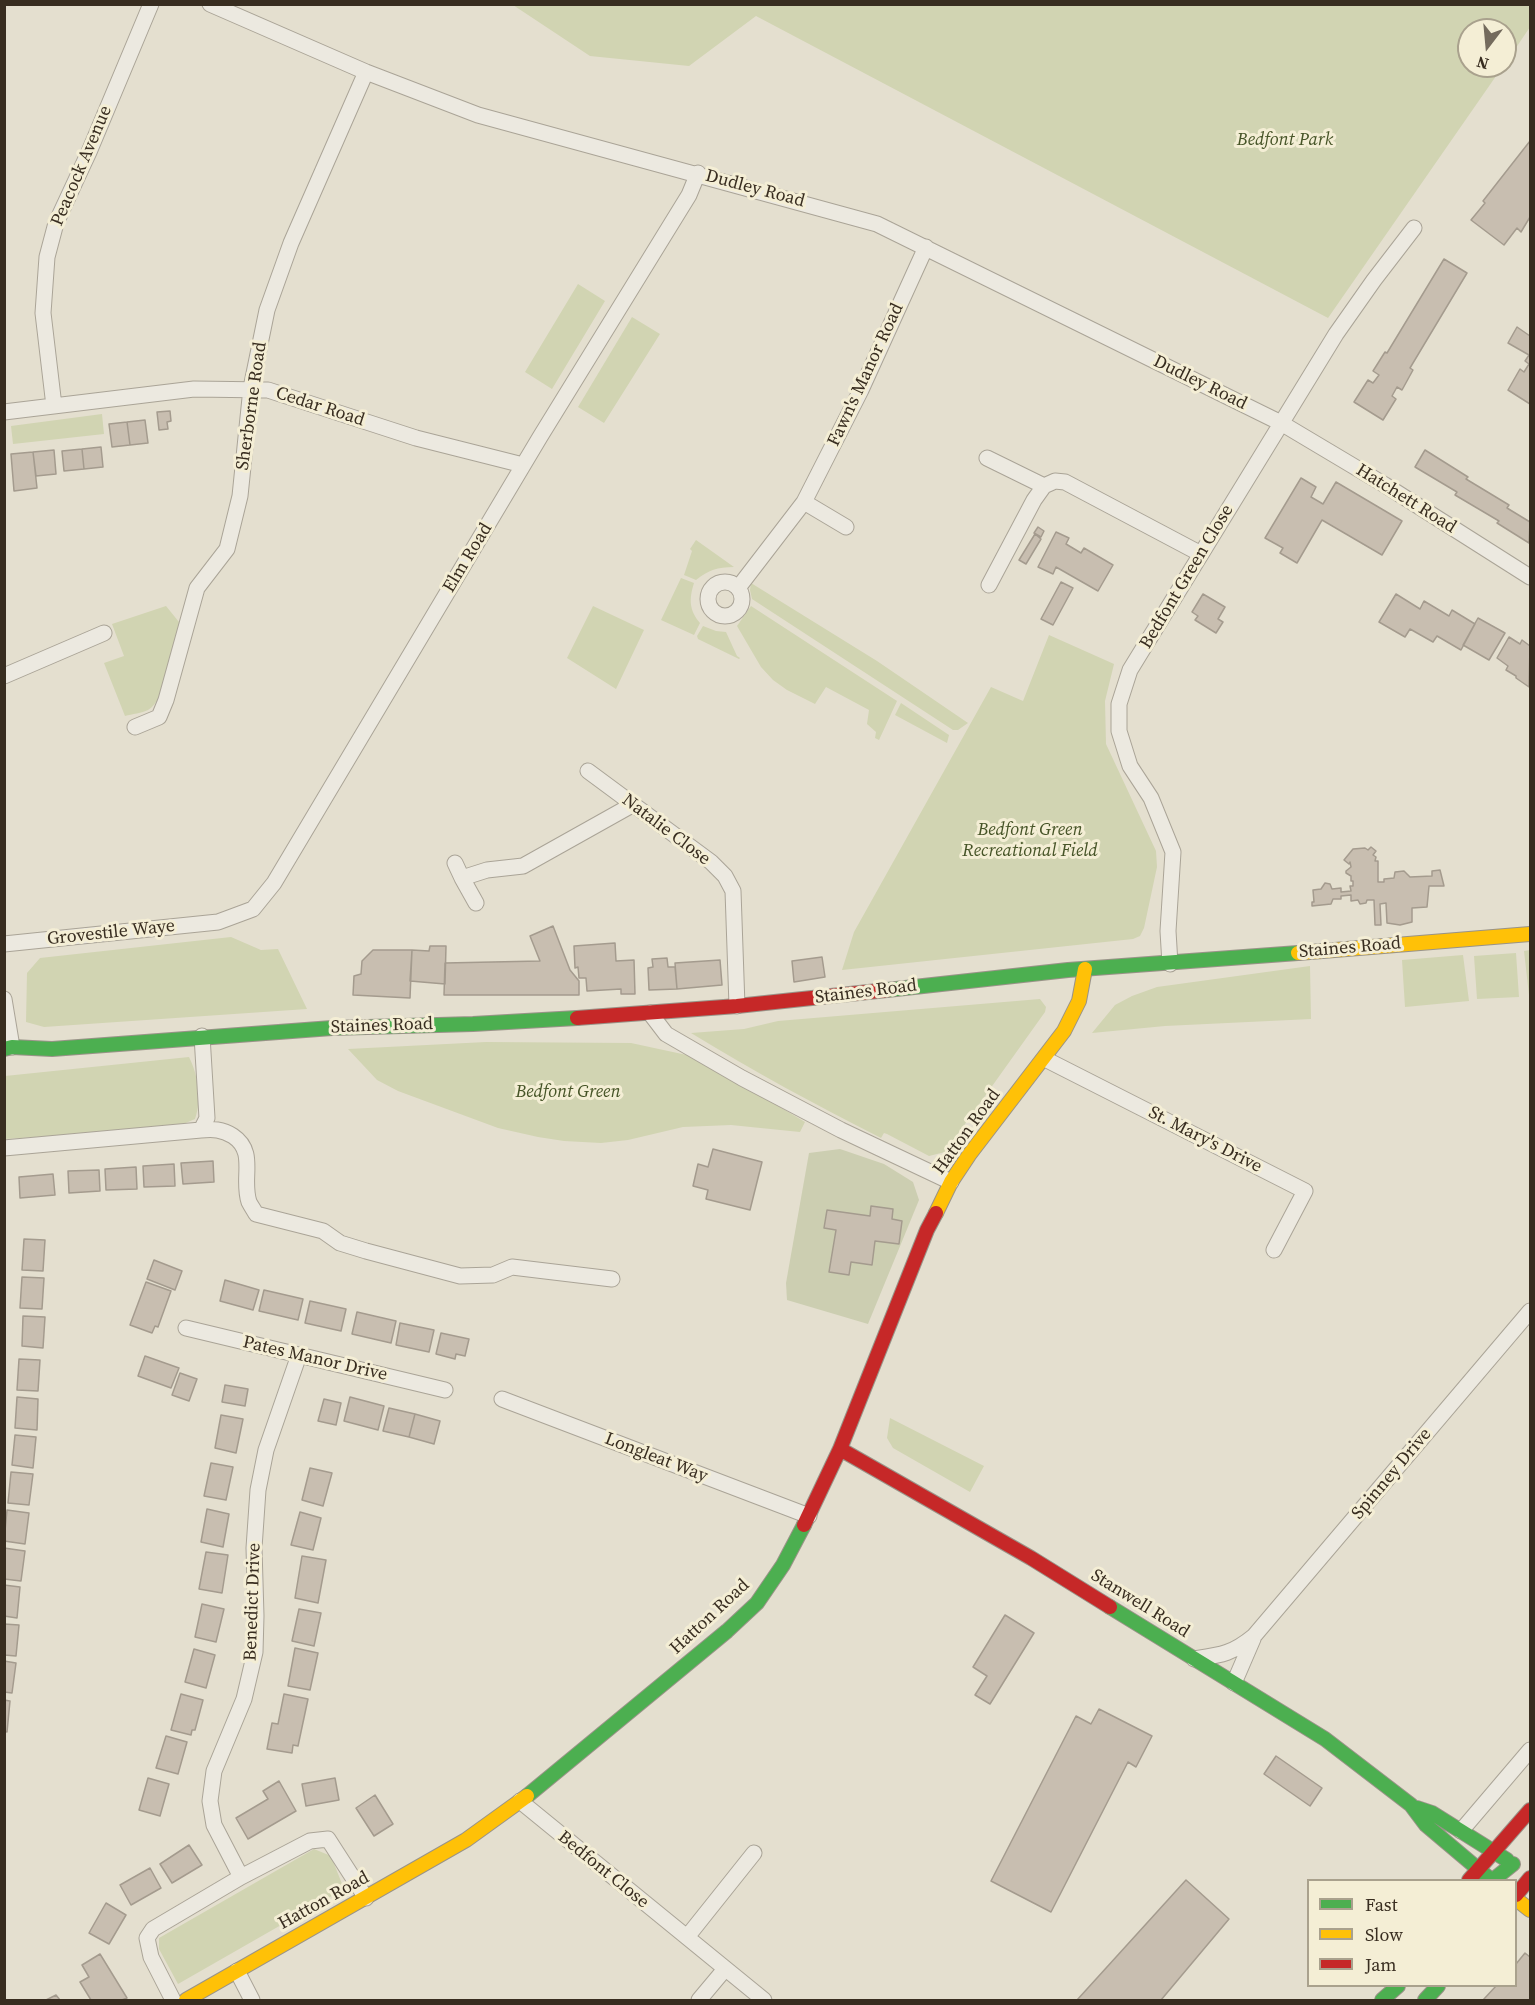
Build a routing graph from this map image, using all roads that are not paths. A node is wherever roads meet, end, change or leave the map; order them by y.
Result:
1 (151, 4) edge
2 (210, 4) edge
3 (366, 72) junction
4 (698, 173) junction
5 (1414, 228) dead end
6 (926, 247) junction
7 (251, 388) junction
8 (54, 406) junction
9 (4, 412) edge
10 (1281, 423) junction
11 (987, 458) dead end
12 (523, 465) junction
13 (1044, 486) junction
14 (804, 502) junction
15 (846, 527) dead end
16 (1201, 554) junction
17 (1530, 577) edge
18 (989, 585) dead end
19 (738, 588) dead end
20 (104, 633) dead end
21 (4, 676) edge
22 (135, 727) dead end
23 (588, 771) dead end
24 (632, 805) junction
25 (455, 863) dead end
26 (462, 878) junction
27 (476, 903) dead end
28 (218, 922) joint
29 (1530, 934) edge
30 (4, 944) edge
31 (1170, 964) junction
32 (1085, 969) junction
33 (4, 999) edge
34 (737, 1006) junction
35 (650, 1013) junction
36 (202, 1036) junction
37 (8, 1048) edge
38 (1045, 1059) junction
39 (201, 1130) junction
40 (4, 1148) edge
41 (951, 1182) junction
42 (1274, 1250) dead end
43 (612, 1279) dead end
44 (1530, 1311) edge
45 (186, 1328) dead end
46 (299, 1355) junction
47 (445, 1390) dead end
48 (502, 1400) dead end
49 (840, 1449) junction
50 (809, 1516) junction
51 (1254, 1636) junction
52 (1194, 1659) junction
53 (1234, 1683) junction
54 (1530, 1750) edge
55 (520, 1801) junction
56 (1411, 1805) junction
57 (1530, 1810) edge
58 (1461, 1831) junction
59 (753, 1853) dead end
60 (1494, 1853) junction
61 (1513, 1864) junction
62 (1479, 1869) junction
63 (1530, 1874) edge
64 (241, 1877) junction
65 (1530, 1878) edge
66 (1471, 1879) edge
67 (1491, 1879) edge
68 (1495, 1879) edge
69 (1517, 1894) edge
70 (366, 1898) junction
71 (1517, 1899) edge
72 (1530, 1910) edge
73 (687, 1937) junction
74 (724, 1969) junction
75 (237, 1971) junction
76 (1380, 1987) edge
77 (1397, 1987) edge
78 (1437, 1987) edge
79 (173, 2001) edge
80 (186, 2001) edge
81 (252, 2001) edge
82 (699, 2001) edge
83 (764, 2001) edge
84 (1369, 2001) edge
85 (1382, 2001) edge
86 (1425, 2001) edge

1 - 8 street, Peacock Avenue
2 - 3 street, Dudley Road
3 - 4 street, Dudley Road
3 - 7 street, Sherborne Road
4 - 6 street, Dudley Road
4 - 12 street, Elm Road
5 - 10 street, Bedfont Green Close
6 - 10 street, Dudley Road
6 - 14 street, Fawn's Manor Road
7 - 8 street, Cedar Road
7 - 12 street, Cedar Road
7 - 22 street, Sherborne Road
8 - 9 street, Cedar Road
10 - 16 street, Bedfont Green Close
10 - 17 street, Hatchett Road
11 - 13 street
12 - 28 street, Elm Road
13 - 16 street
13 - 18 street
14 - 15 street
14 - 19 street, Fawn's Manor Road
16 - 31 street, Bedfont Green Close
20 - 21 street
23 - 24 street, Natalie Close
24 - 26 street
24 - 34 street, Natalie Close
25 - 26 street
26 - 27 street
28 - 30 street, Grovestile Waye
29 - 31 main road, Staines Road
31 - 32 main road, Staines Road
32 - 34 main road, Staines Road
32 - 38 main road, Hatton Road
33 - 37 street
34 - 35 main road, Staines Road
35 - 36 main road, Staines Road
35 - 41 street
36 - 37 main road, Staines Road
36 - 39 street
38 - 41 main road, Hatton Road
38 - 42 street, St. Mary's Drive
39 - 40 street
39 - 43 street
41 - 49 main road, Hatton Road
44 - 51 street, Spinney Drive
45 - 46 street, Pates Manor Drive
46 - 47 street, Pates Manor Drive
46 - 64 street, Benedict Drive
48 - 50 street, Longleat Way
49 - 50 main road, Hatton Road
49 - 52 main road, Stanwell Road
50 - 55 main road, Hatton Road
51 - 52 street, Spinney Drive
51 - 53 street, Spinney Drive
52 - 53 main road, Stanwell Road
53 - 56 main road, Stanwell Road
54 - 58 street
55 - 70 main road, Hatton Road
55 - 73 street, Bedfont Close
56 - 58 main road, Stanwell Road
56 - 62 main road, Stanwell Road
57 - 60 main road
58 - 60 main road, Stanwell Road
59 - 73 street
60 - 61 main road, Stanwell Road
60 - 62 main road
61 - 63 main road, Stanwell Road
61 - 68 main road
62 - 66 main road
62 - 67 main road, Stanwell Road
64 - 70 street
64 - 79 street
65 - 69 main road
70 - 75 main road, Hatton Road
71 - 72 main road
73 - 74 street, Bedfont Close
74 - 82 street
74 - 83 street, Bedfont Close
75 - 80 main road, Hatton Road
75 - 81 street
76 - 84 main road
77 - 85 main road
78 - 86 main road

